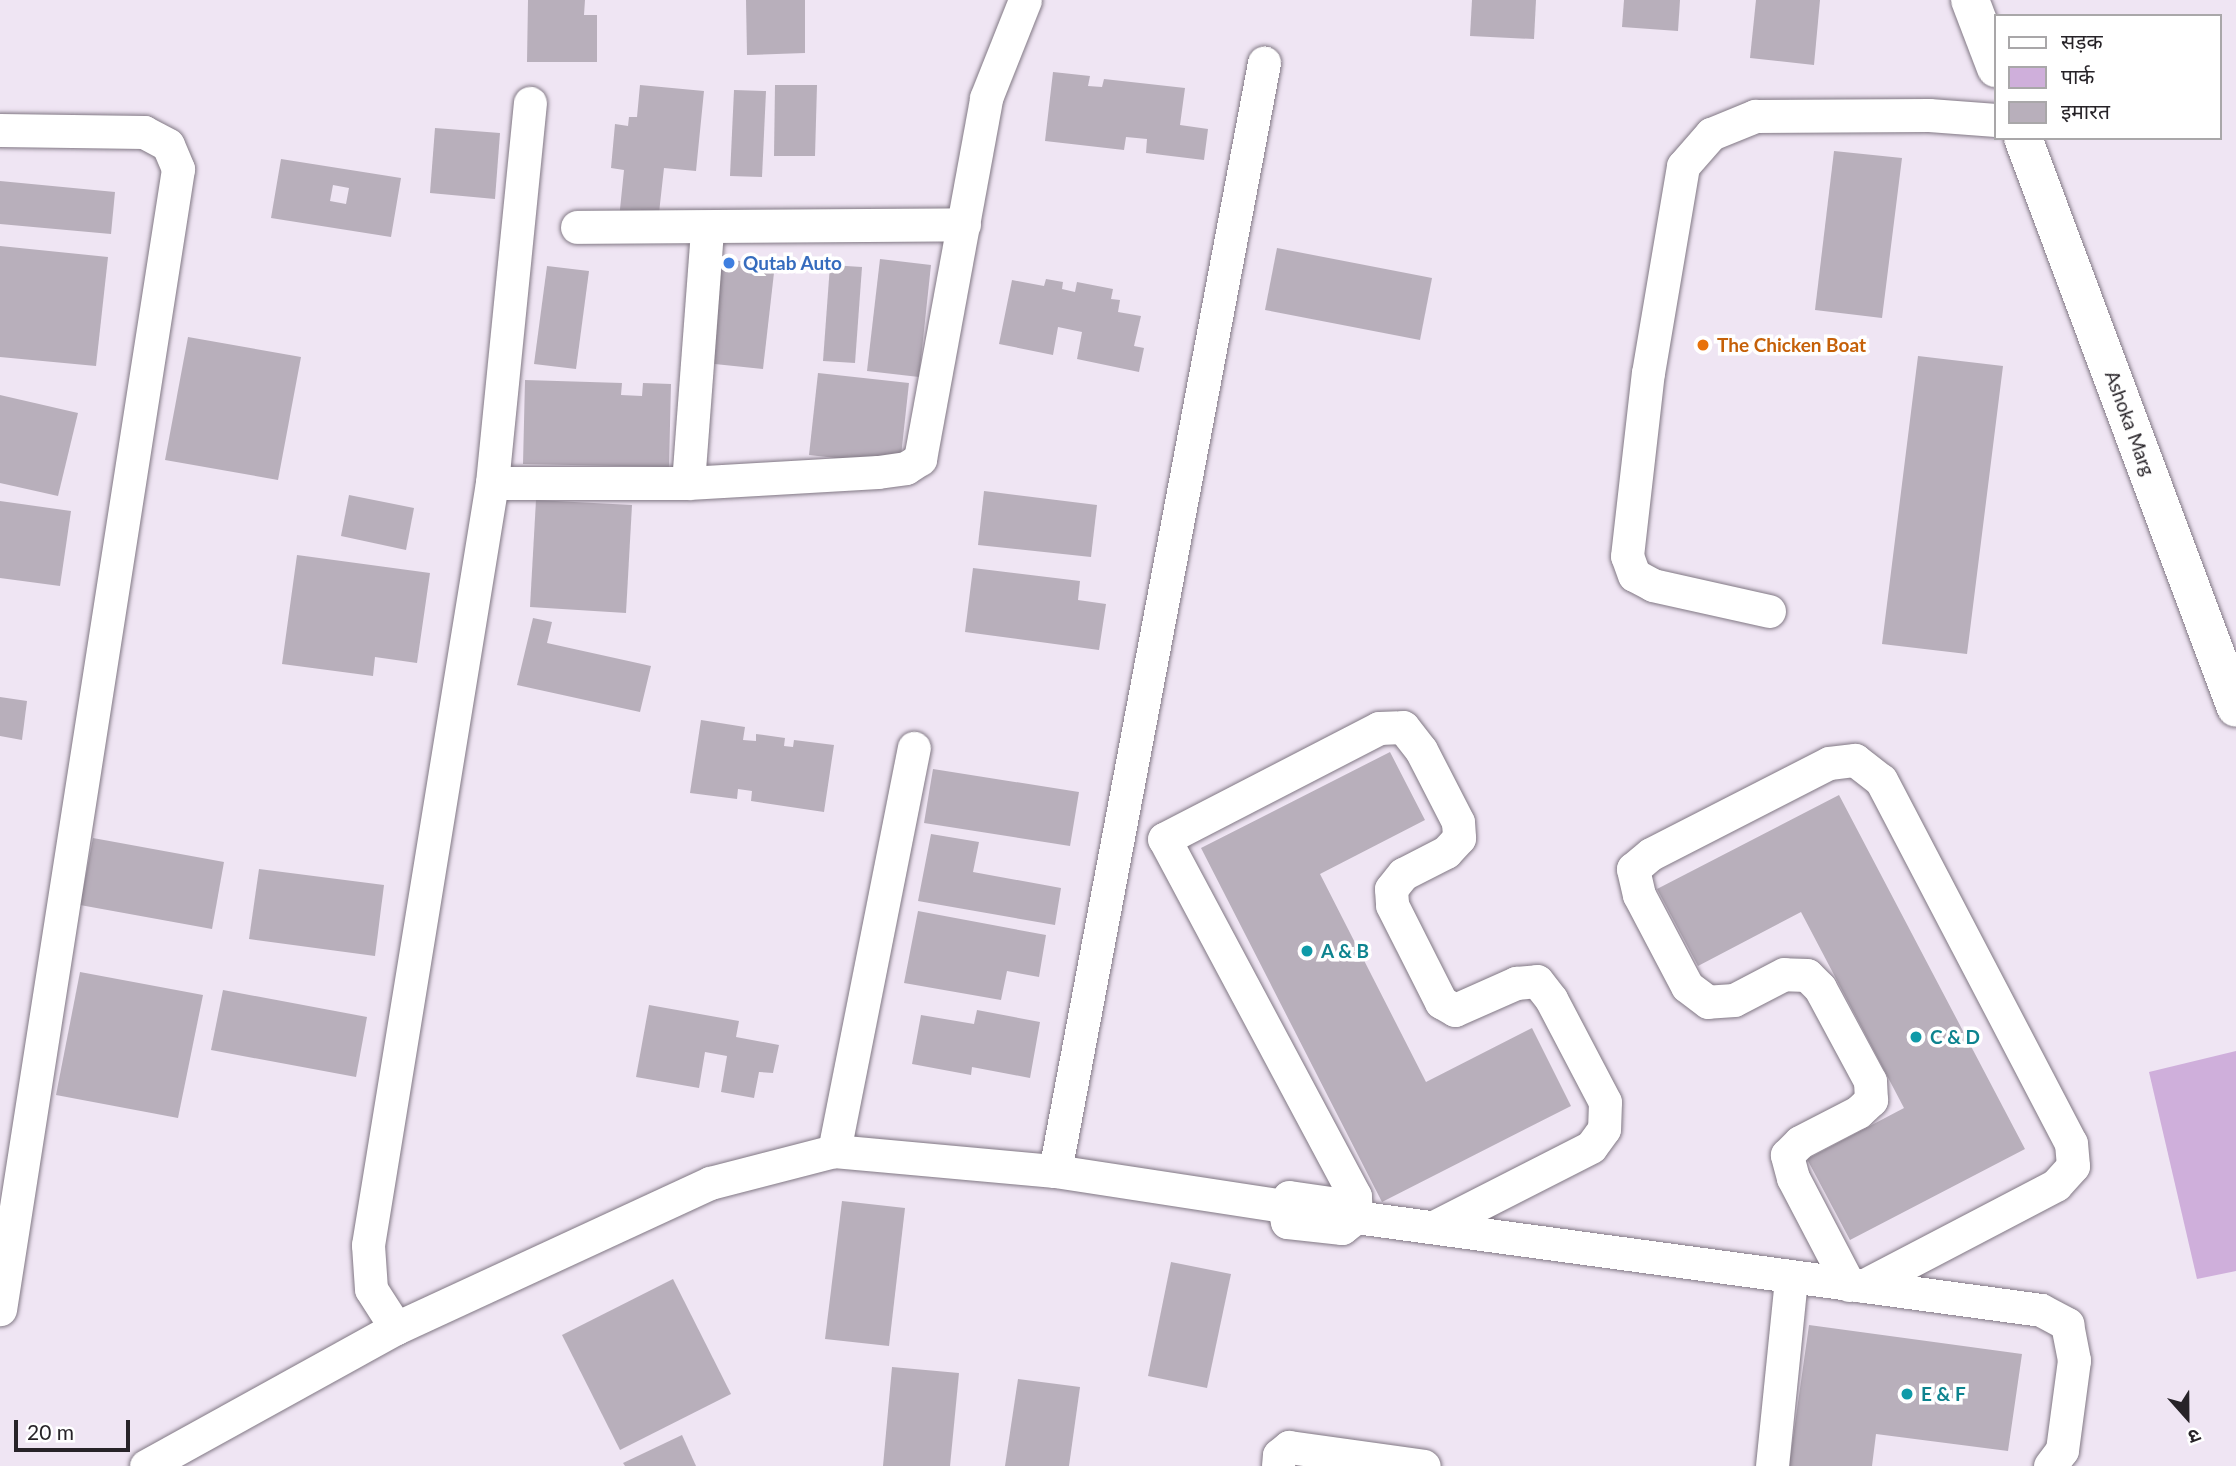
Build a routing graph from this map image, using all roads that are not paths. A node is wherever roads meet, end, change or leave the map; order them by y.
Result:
1 (1025, 0) edge
2 (1970, 0) edge
3 (1264, 63) dead end
4 (1994, 63) edge
5 (530, 103) dead end
6 (1994, 120) edge
7 (0, 130) edge
8 (2024, 140) edge
9 (964, 224) junction
10 (577, 227) dead end
11 (707, 229) junction
12 (492, 483) junction
13 (688, 483) junction
14 (1769, 611) dead end
15 (2236, 708) edge
16 (914, 748) dead end
17 (834, 1152) junction
18 (1055, 1171) junction
19 (1356, 1217) junction
20 (1436, 1226) junction
21 (1791, 1279) junction
22 (1856, 1285) junction
23 (0, 1309) edge
24 (396, 1328) junction
25 (146, 1466) edge
26 (1278, 1466) edge
27 (1424, 1466) edge
28 (1772, 1466) edge
29 (2050, 1466) edge

1 - 9 street
2 - 4 street
3 - 18 street
5 - 12 street
6 - 14 street
7 - 23 street
8 - 15 street, Ashoka Marg
9 - 11 street
9 - 13 street
10 - 11 street
11 - 13 street
12 - 13 street
12 - 24 street
16 - 17 street
17 - 18 street
17 - 24 street
18 - 19 street
19 - 20 street
19 - 20 street
20 - 21 street
21 - 22 street
21 - 28 street
22 - 22 street
22 - 29 street
24 - 25 street
26 - 27 street

